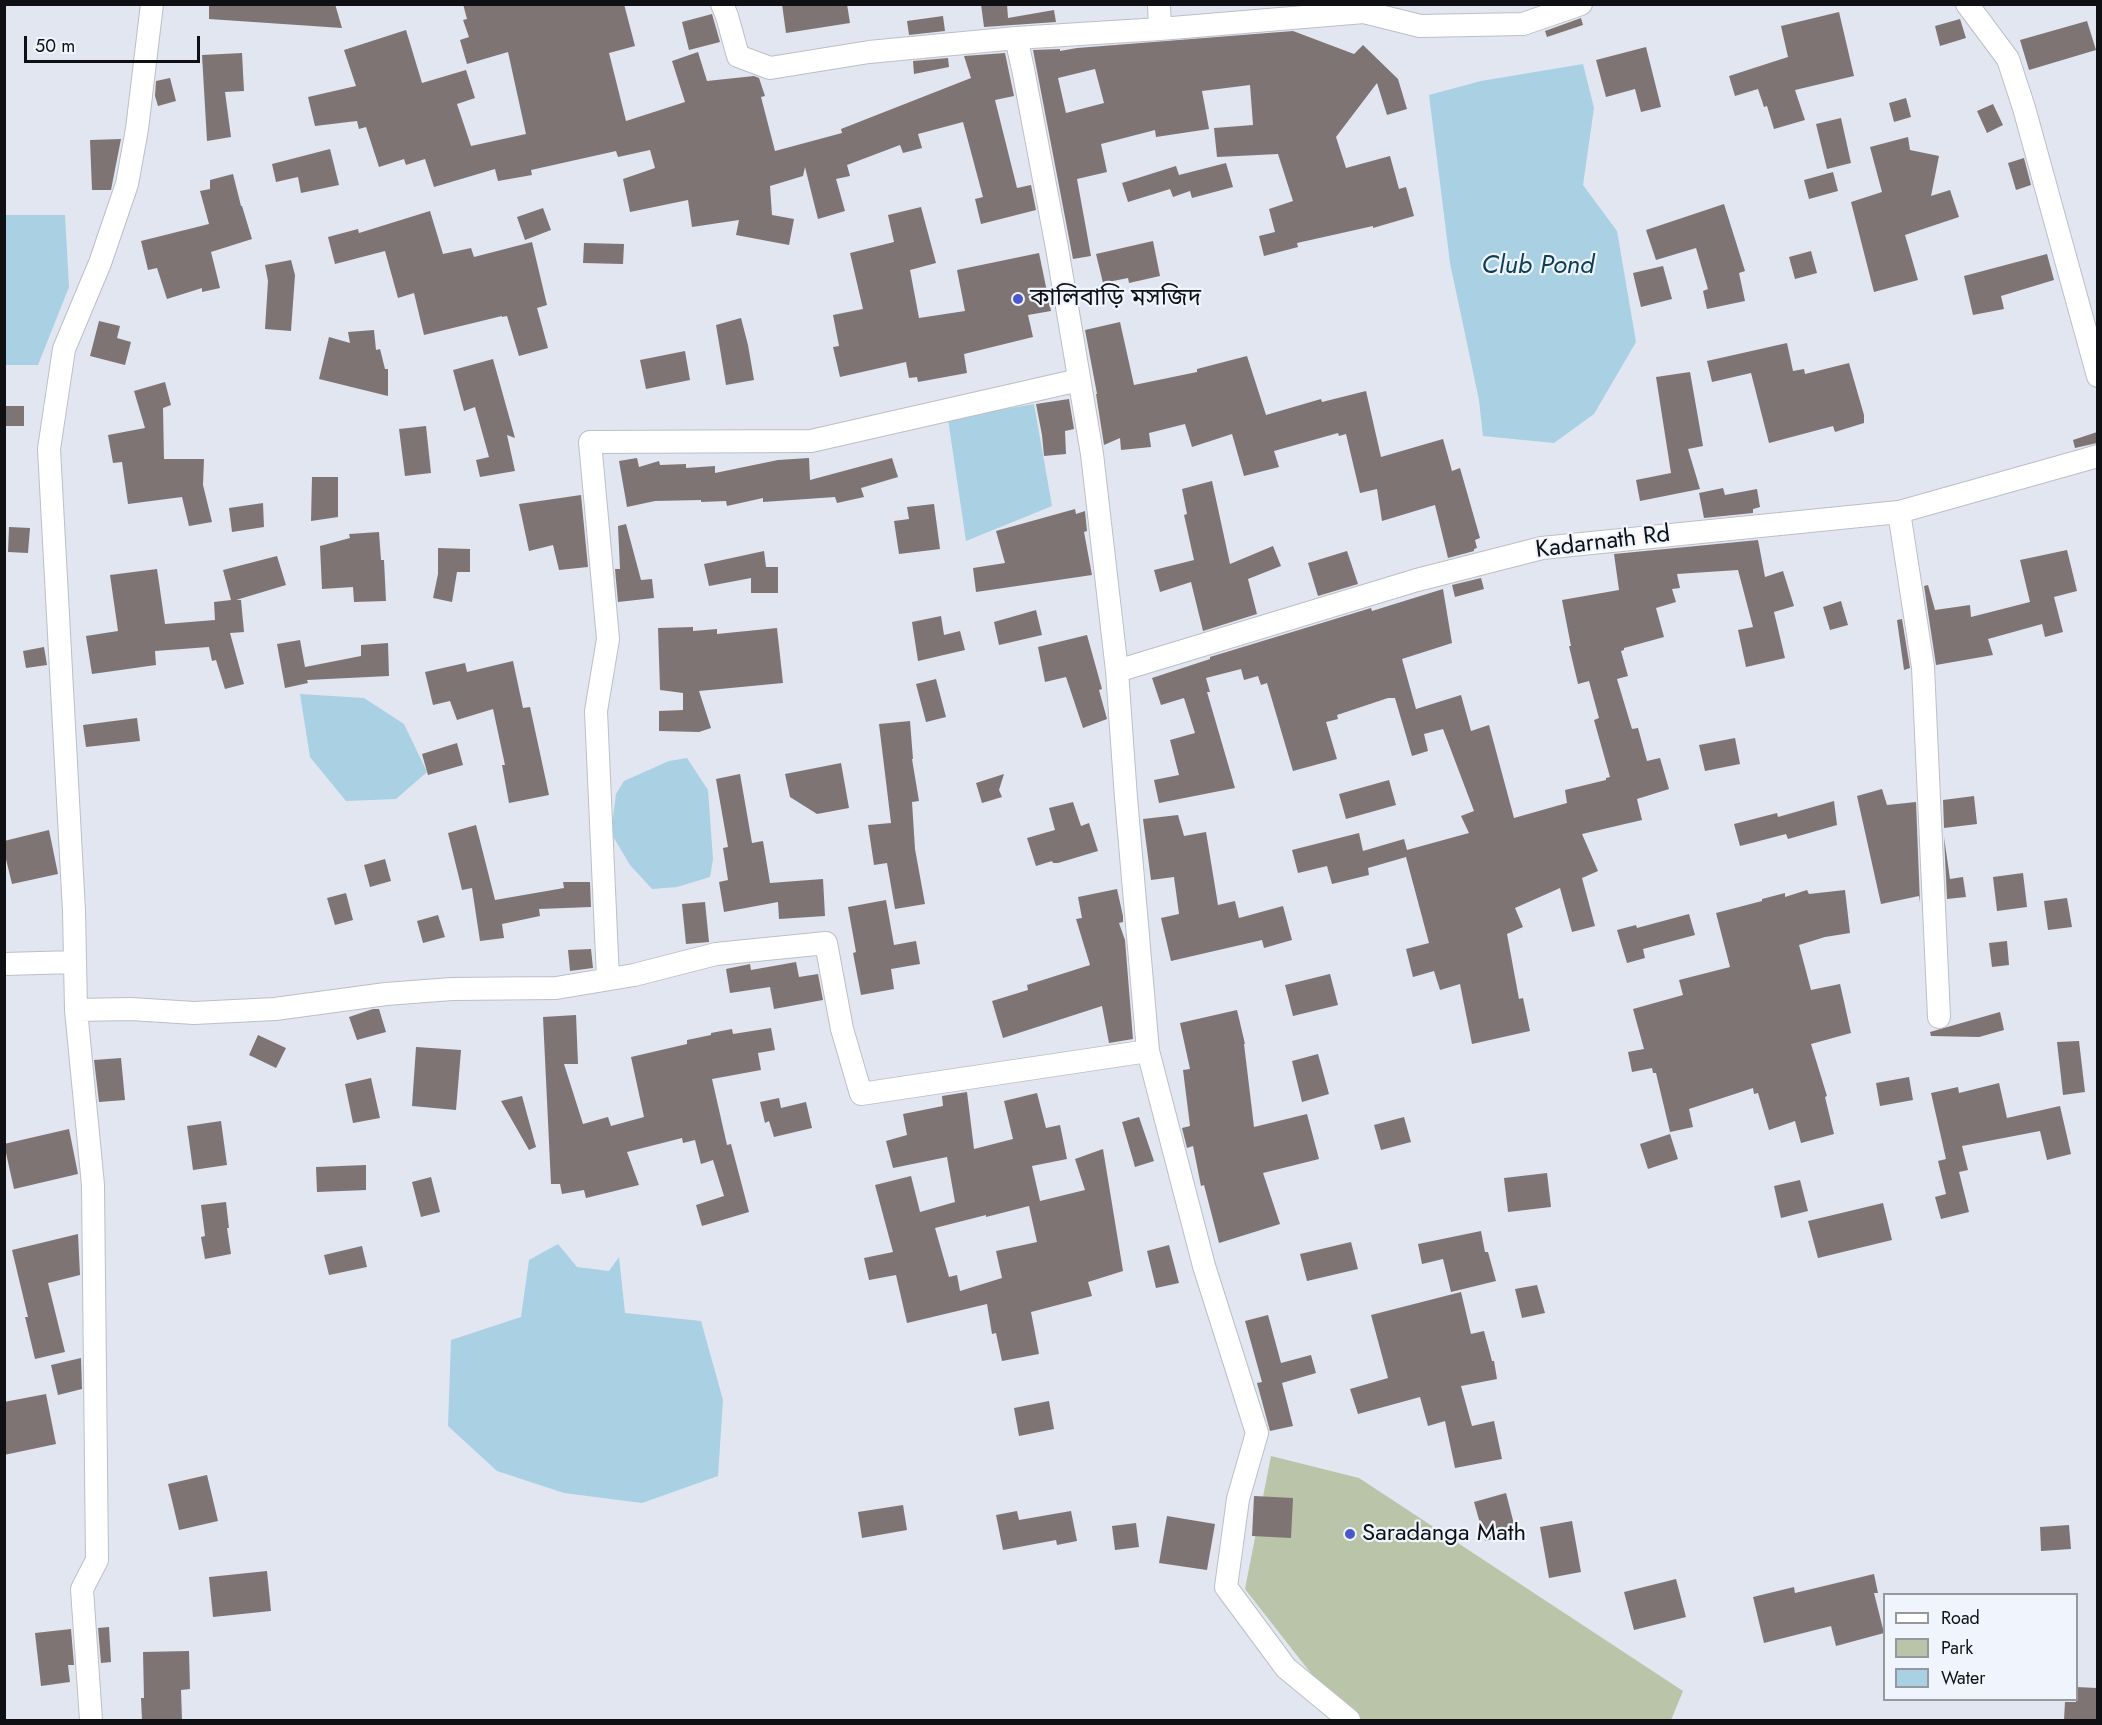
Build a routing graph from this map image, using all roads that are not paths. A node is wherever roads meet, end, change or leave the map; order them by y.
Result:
1 (152, 4) edge
2 (722, 4) edge
3 (1159, 4) edge
4 (1581, 4) edge
5 (1967, 4) edge
6 (1160, 29) junction
7 (1016, 38) junction
8 (2097, 376) edge
9 (1079, 380) junction
10 (2097, 456) edge
11 (1899, 512) junction
12 (1117, 671) junction
13 (75, 962) junction
14 (4, 964) edge
15 (608, 979) junction
16 (76, 1010) junction
17 (1939, 1017) dead end
18 (1148, 1051) junction
19 (92, 1720) edge
20 (1349, 1720) edge

1 - 13 street
2 - 7 street
3 - 6 street
4 - 6 street
5 - 8 street
6 - 7 street
7 - 9 street
9 - 12 street
9 - 15 street
10 - 11 street, Kadarnath Rd
11 - 12 street, Kadarnath Rd
11 - 17 street
12 - 18 street
13 - 14 street
13 - 16 street
15 - 16 street
15 - 18 street
16 - 19 street
18 - 20 street

